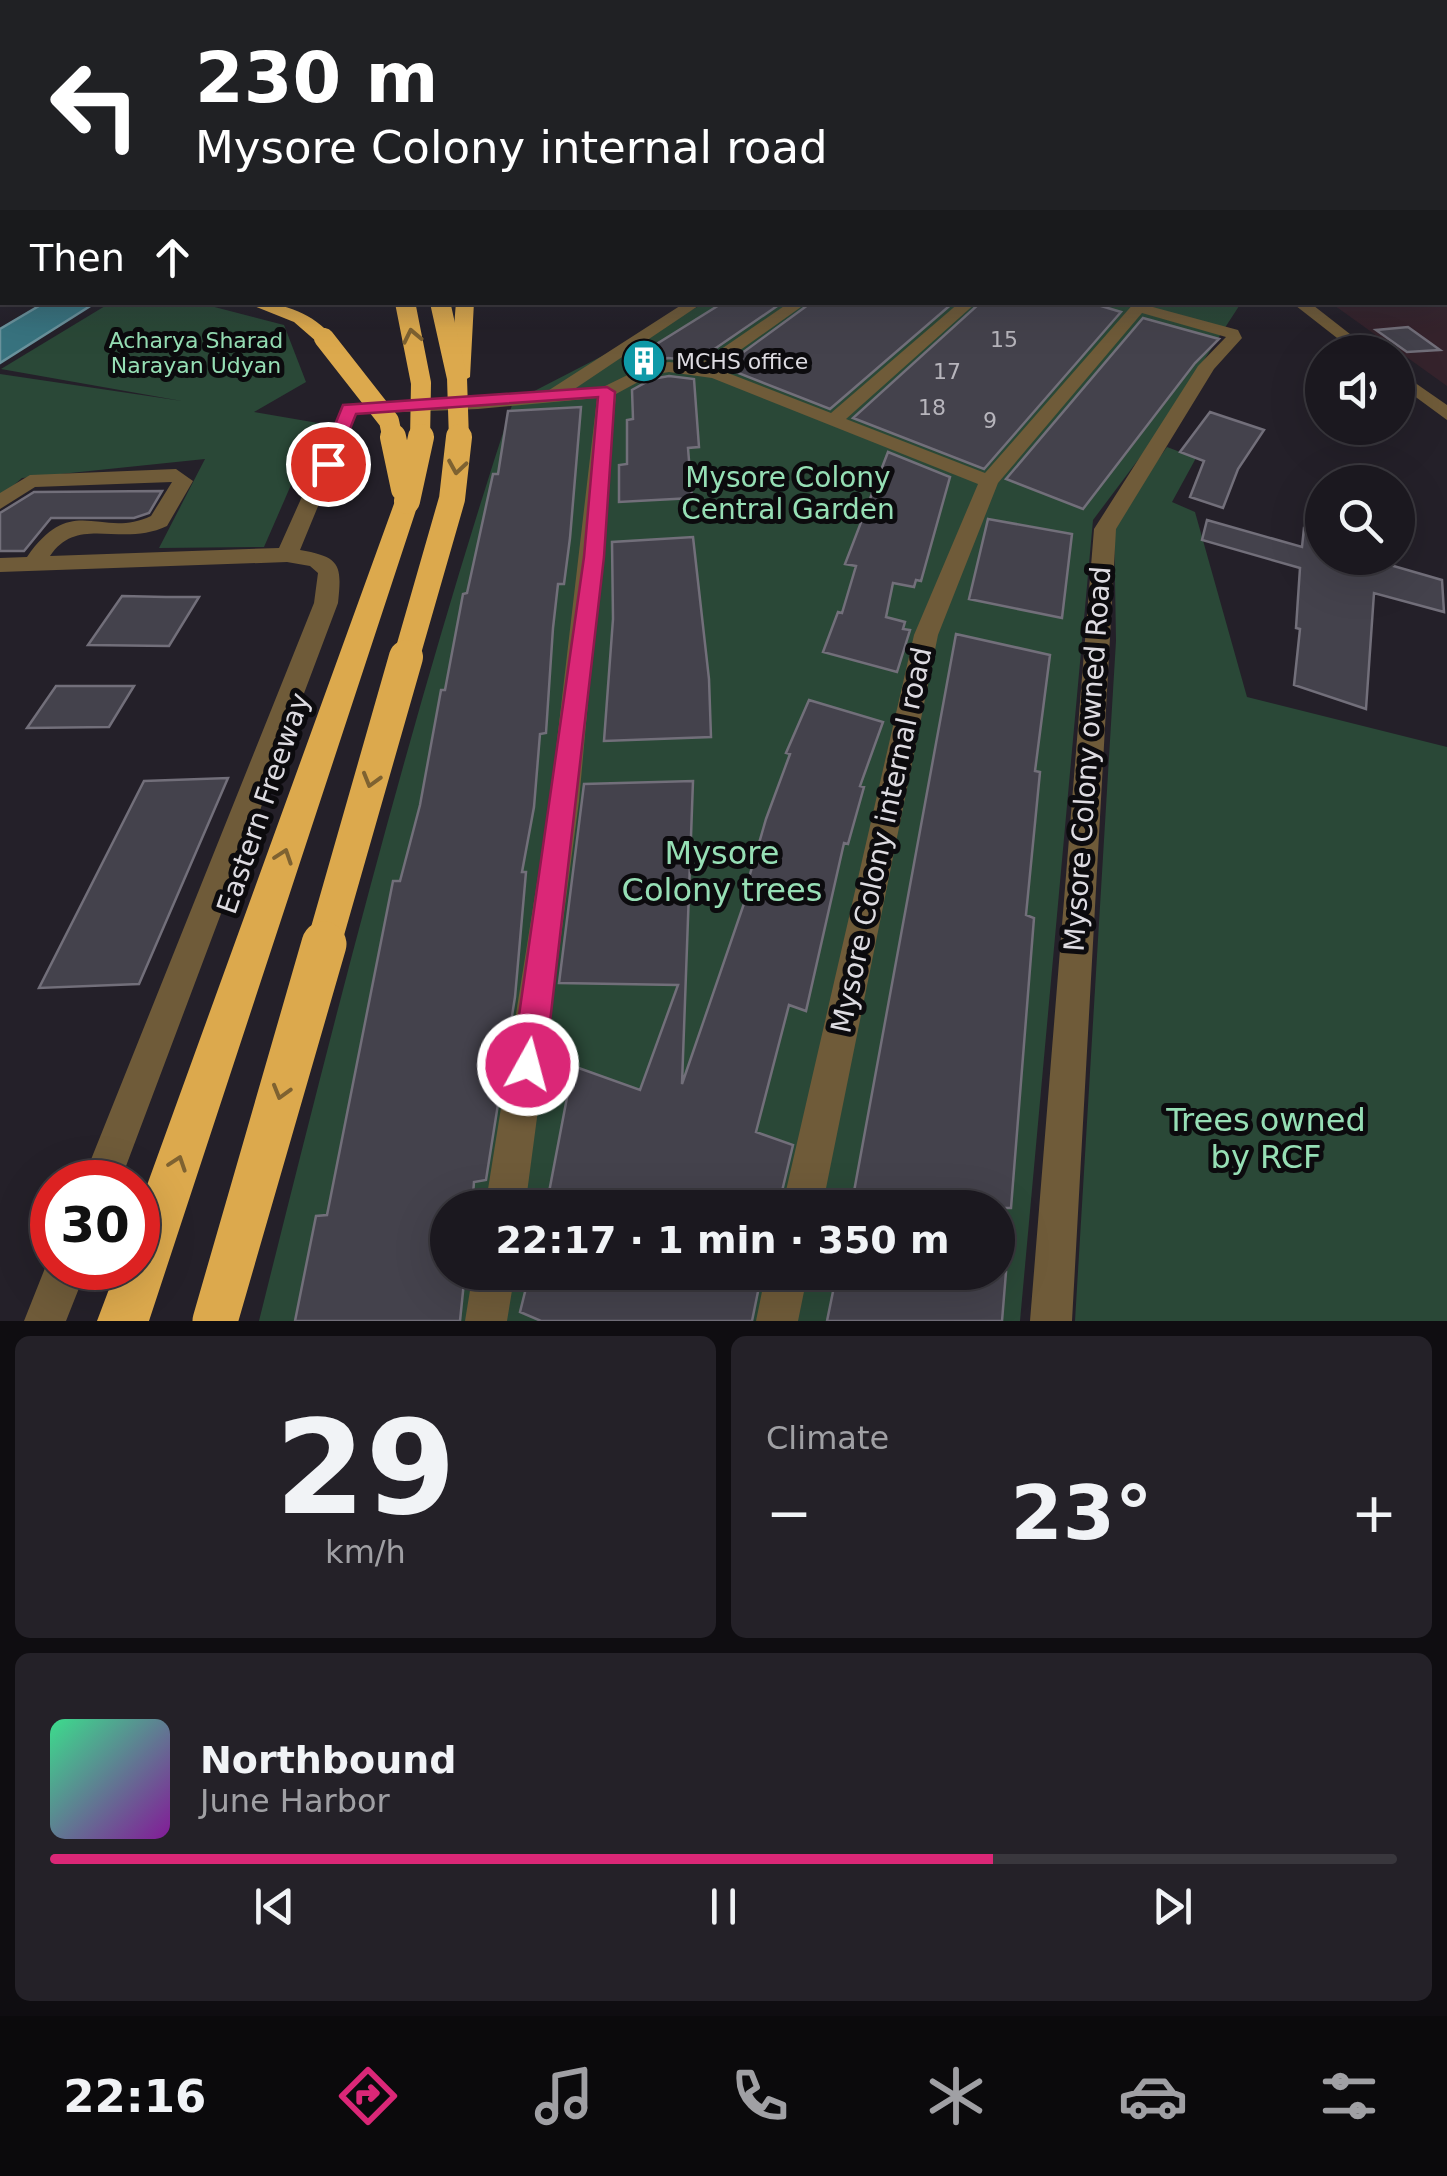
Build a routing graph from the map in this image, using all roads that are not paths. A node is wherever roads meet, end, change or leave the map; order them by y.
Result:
1 (263, 305) edge
2 (405, 305) edge
3 (441, 305) edge
4 (465, 305) edge
5 (692, 305) edge
6 (796, 305) edge
7 (967, 305) edge
8 (1142, 305) edge
9 (1302, 305) edge
10 (1342, 335) edge
11 (703, 369) junction
12 (460, 378) junction
13 (1415, 389) edge
14 (607, 392) junction
15 (550, 396) junction
16 (1447, 414) edge
17 (833, 422) junction
18 (988, 481) junction
19 (407, 501) junction
20 (0, 503) edge
21 (0, 554) edge
22 (287, 555) junction
23 (36, 558) junction
24 (0, 565) edge
25 (109, 1160) edge
26 (508, 1190) edge
27 (806, 1190) edge
28 (57, 1290) edge
29 (491, 1290) edge
30 (784, 1290) edge
31 (45, 1321) edge
32 (123, 1321) edge
33 (215, 1321) edge
34 (486, 1321) edge
35 (777, 1321) edge
36 (1051, 1321) edge

1 - 19 highway, bridge
19 -> 2 highway, Eastern Freeway, bridge
3 - 12 highway, bridge
4 - 12 highway
5 - 15 street
6 - 11 street
7 - 17 street
8 - 18 street, Mysore Colony internal road
8 - 36 street, Mysore Colony owned Road
9 - 10 street
11 - 14 street
11 - 17 street
12 -> 33 highway, bridge
13 - 16 street
14 - 15 street
14 - 26 street
15 - 22 street
17 - 18 street
18 - 27 street, Mysore Colony internal road
32 -> 19 highway, Eastern Freeway
20 - 23 street
21 - 23 street
22 - 23 street
22 - 25 street
23 - 24 street
28 - 31 street
29 - 34 street
30 - 35 street

